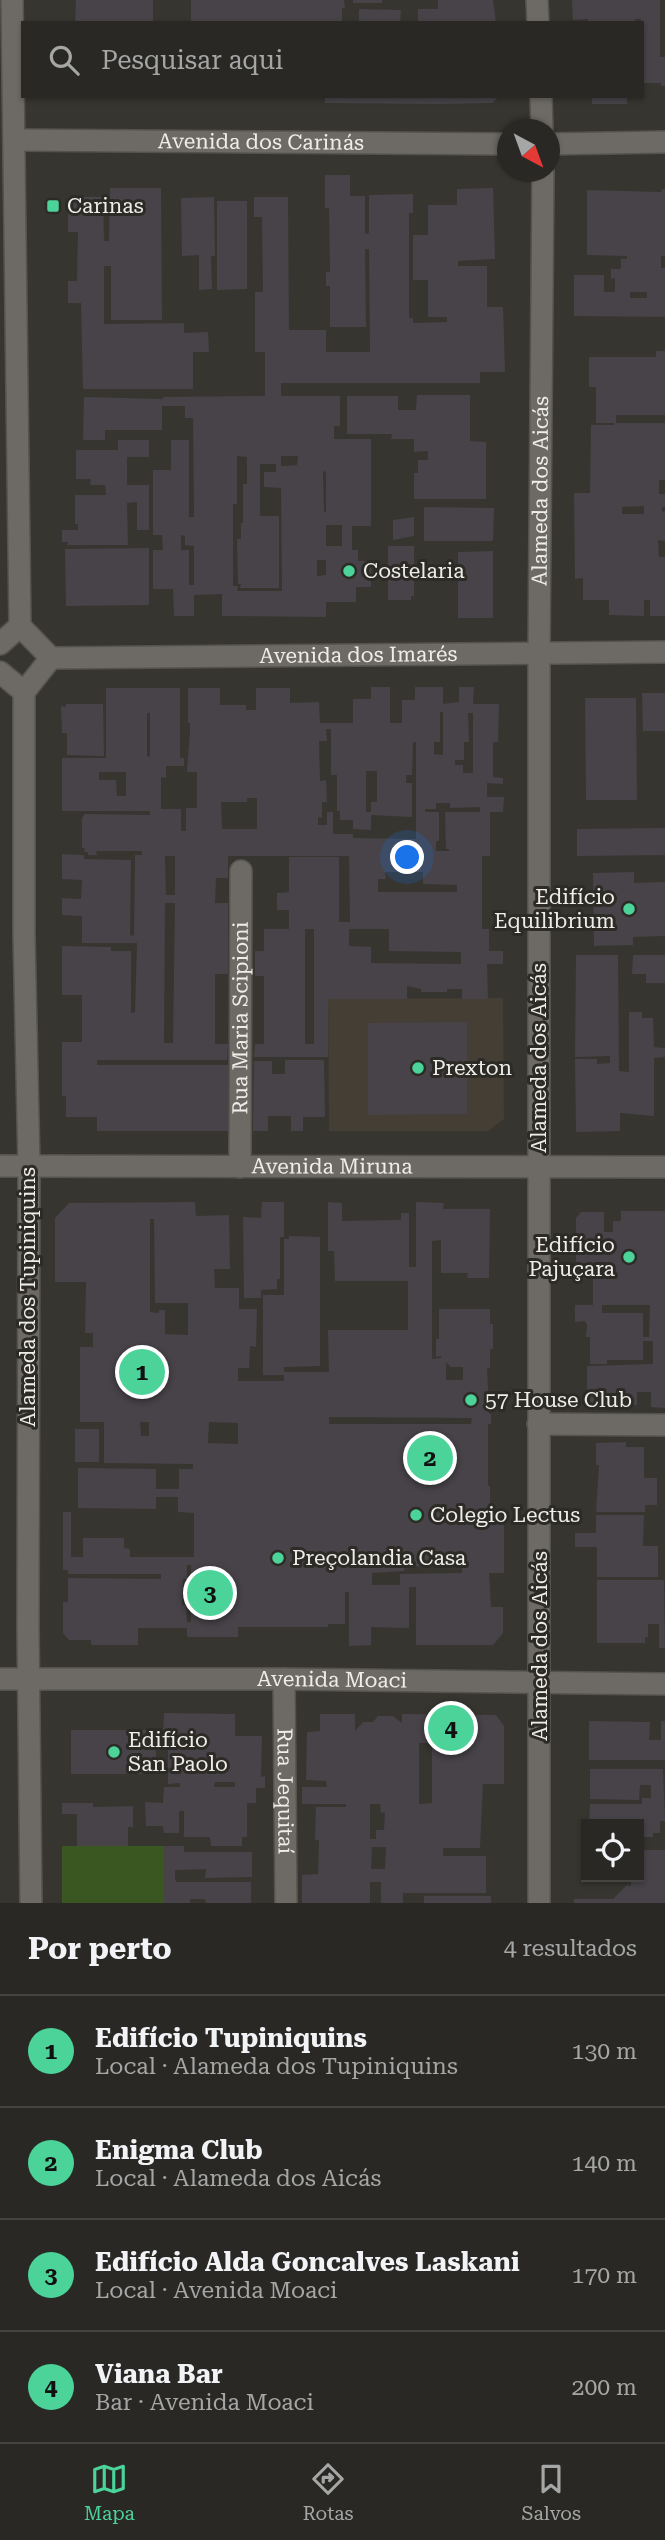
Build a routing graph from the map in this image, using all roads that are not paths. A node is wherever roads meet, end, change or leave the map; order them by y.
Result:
1 (12, 0) edge
2 (537, 0) edge
3 (538, 21) edge
4 (541, 98) edge
5 (542, 119) edge
6 (13, 140) junction
7 (665, 142) edge
8 (497, 144) edge
9 (560, 144) edge
10 (543, 182) edge
11 (8, 403) edge
12 (20, 626) junction
13 (0, 645) edge
14 (539, 652) junction
15 (665, 652) edge
16 (51, 658) junction
17 (0, 673) edge
18 (24, 692) junction
19 (241, 871) dead end
20 (0, 1166) edge
21 (29, 1166) junction
22 (240, 1167) junction
23 (539, 1167) junction
24 (665, 1167) edge
25 (538, 1424) junction
26 (665, 1425) edge
27 (0, 1679) edge
28 (28, 1679) junction
29 (284, 1679) junction
30 (541, 1683) junction
31 (665, 1684) edge
32 (31, 1903) edge
33 (286, 1903) edge
34 (539, 1903) edge

1 - 6 street
2 - 3 street
4 - 5 street
6 - 8 street, Avenida dos Carinás
6 - 11 street
7 - 9 street
10 - 14 street, Alameda dos Aicás
11 - 12 street
12 - 13 street
12 - 16 street
14 - 15 street, Avenida dos Imarés
14 - 16 street, Avenida dos Imarés
14 - 23 street, Alameda dos Aicás
16 - 18 street
17 - 18 street
18 - 21 street, Alameda dos Tupiniquins
19 - 22 street, Rua Maria Scipioni
20 - 21 street, Avenida Miruna
21 - 22 street, Avenida Miruna
21 - 28 street, Alameda dos Tupiniquins
22 - 23 street, Avenida Miruna
23 - 24 street, Avenida Miruna
23 - 25 street, Alameda dos Aicás
25 - 26 street
25 - 30 street, Alameda dos Aicás
27 - 28 street, Avenida Moaci
28 - 29 street, Avenida Moaci
28 - 32 street, Alameda dos Tupiniquins
29 - 30 street, Avenida Moaci
29 - 33 street, Rua Jequitaí
30 - 31 street, Avenida Moaci
30 - 34 street, Alameda dos Aicás

